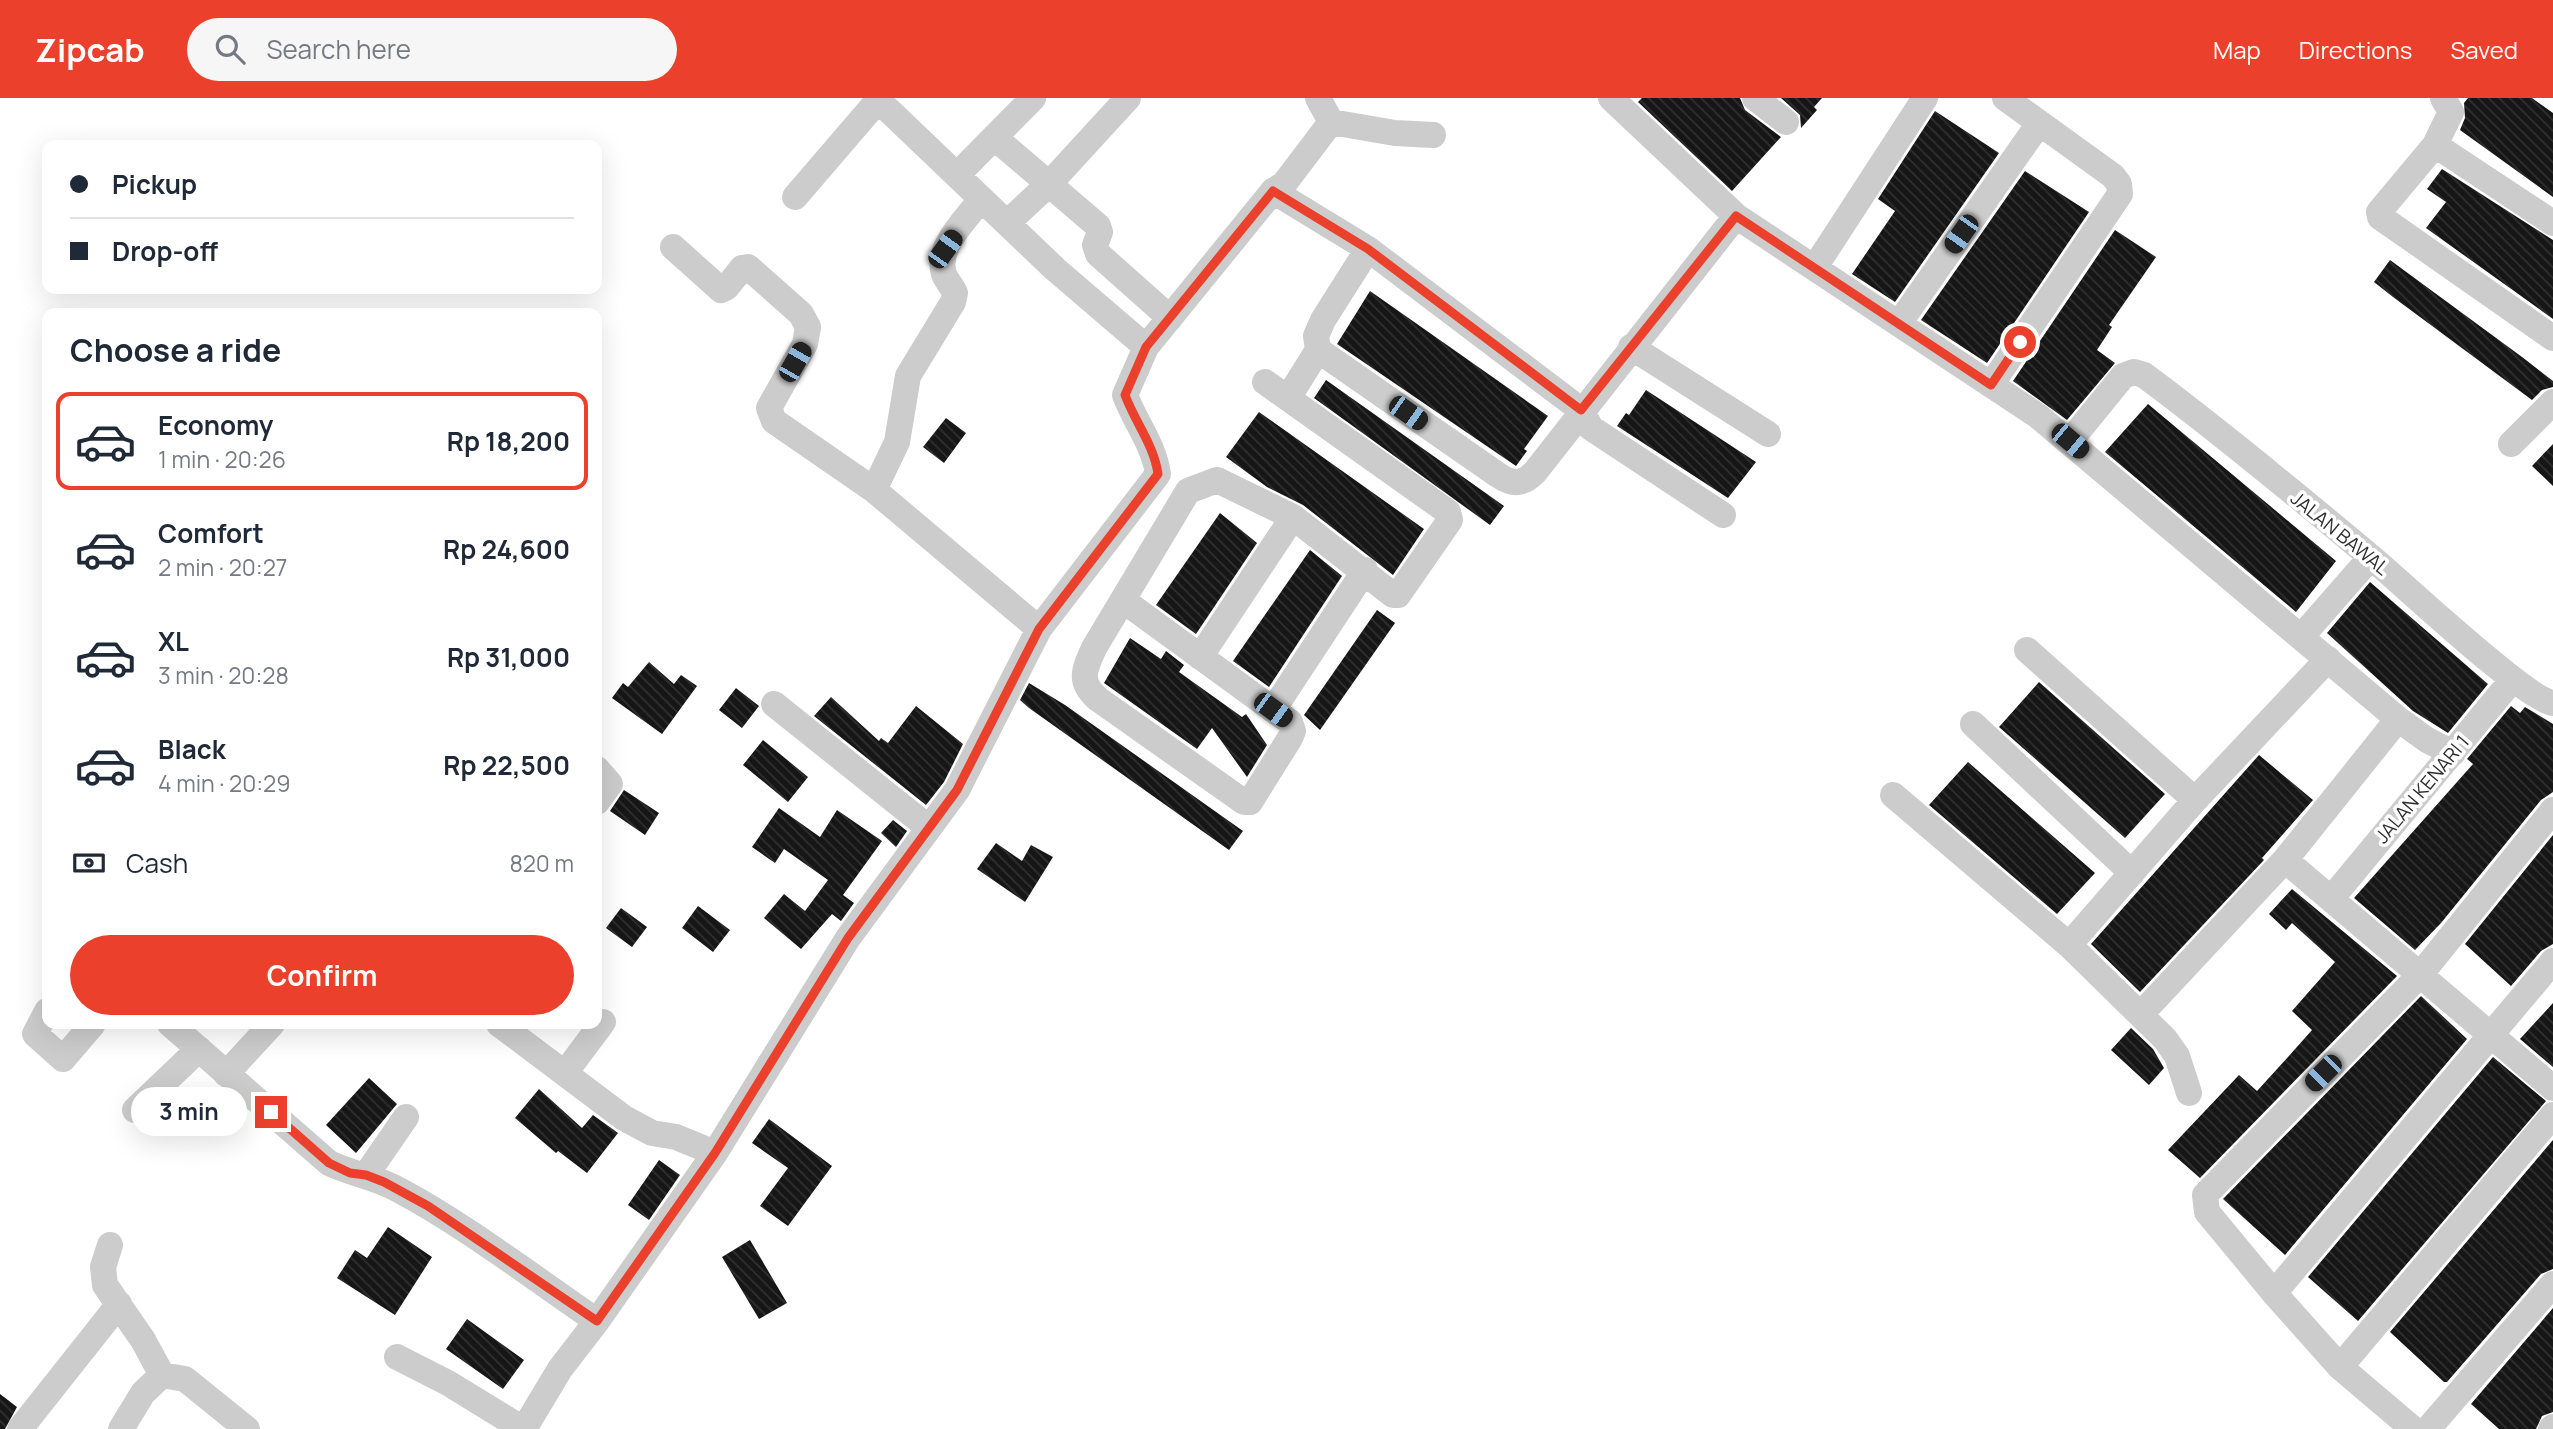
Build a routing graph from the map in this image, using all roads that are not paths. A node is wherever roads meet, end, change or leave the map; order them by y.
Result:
1 (1033, 98) edge
2 (1128, 98) edge
3 (1318, 98) edge
4 (1611, 98) edge
5 (1755, 98) edge
6 (1925, 98) edge
7 (2005, 98) edge
8 (2443, 98) edge
9 (879, 99) edge
10 (1331, 122) junction
11 (1786, 122) dead end
12 (2038, 125) junction
13 (1433, 135) dead end
14 (995, 138) junction
15 (2435, 145) junction
16 (958, 174) junction
17 (1050, 183) junction
18 (1273, 191) junction
19 (796, 197) dead end
20 (981, 199) junction
21 (1736, 216) junction
22 (1007, 223) junction
23 (2553, 223) edge
24 (673, 247) dead end
25 (1368, 249) junction
26 (1815, 267) junction
27 (1170, 318) junction
28 (1900, 322) junction
29 (2553, 338) edge
30 (1146, 347) junction
31 (1631, 347) junction
32 (1318, 351) junction
33 (1265, 382) dead end
34 (1991, 385) junction
35 (1287, 398) junction
36 (2553, 402) edge
37 (1581, 410) junction
38 (1768, 434) dead end
39 (2070, 441) junction
40 (2511, 444) dead end
41 (1158, 474) junction
42 (874, 490) junction
43 (1188, 491) junction
44 (1723, 515) dead end
45 (1293, 517) junction
46 (2371, 557) junction
47 (1364, 570) junction
48 (1124, 601) junction
49 (1039, 629) junction
50 (2302, 636) junction
51 (2027, 650) dead end
52 (1200, 657) junction
53 (2328, 659) junction
54 (2513, 679) junction
55 (2553, 703) edge
56 (774, 704) dead end
57 (1273, 710) junction
58 (2398, 719) junction
59 (1973, 724) dead end
60 (2453, 753) junction
61 (602, 775) edge
62 (1893, 795) dead end
63 (602, 796) edge
64 (2195, 800) junction
65 (2553, 810) edge
66 (929, 828) junction
67 (2285, 860) junction
68 (2132, 873) junction
69 (2331, 899) junction
70 (2069, 945) junction
71 (2553, 961) edge
72 (2420, 975) junction
73 (2142, 1013) junction
74 (42, 1021) edge
75 (89, 1029) edge
76 (176, 1029) edge
77 (267, 1029) edge
78 (506, 1029) edge
79 (598, 1029) edge
80 (2490, 1035) junction
81 (199, 1049) junction
82 (565, 1073) junction
83 (226, 1074) junction
84 (2553, 1088) edge
85 (2189, 1093) dead end
86 (135, 1110) dead end
87 (2553, 1115) edge
88 (406, 1117) dead end
89 (715, 1153) junction
90 (366, 1175) junction
91 (110, 1245) dead end
92 (2553, 1284) edge
93 (2274, 1293) junction
94 (119, 1304) junction
95 (597, 1321) junction
96 (397, 1357) dead end
97 (2340, 1367) junction
98 (162, 1375) junction
99 (20, 1429) edge
100 (121, 1429) edge
101 (247, 1429) edge
102 (524, 1429) edge
103 (2413, 1429) edge
104 (2428, 1429) edge

1 - 14 street
2 - 17 street
3 - 10 street
4 - 21 street
5 - 11 street
6 - 26 street
7 - 12 street
8 - 15 street
9 - 16 street
9 - 19 street
10 - 13 street
10 - 18 street
12 - 28 street
12 - 34 street
14 - 16 street
14 - 17 street
15 - 23 street
15 - 29 street
16 - 20 street
17 - 22 street
17 - 27 street
18 - 25 street
18 - 27 street
20 - 22 street
20 - 42 street
21 - 26 street
21 - 31 street
22 - 30 street
24 - 42 street
25 - 32 street
25 - 37 street
26 - 28 street
27 - 30 street
28 - 34 street
30 - 41 street
31 - 37 street
31 - 38 street
32 - 35 street
32 - 37 street
33 - 35 street
34 - 39 street
35 - 47 street
36 - 40 street
37 - 44 street
39 - 46 street, JALAN BAWAL
39 - 50 street
41 - 43 street
41 - 49 street
42 - 49 street
43 - 45 street
43 - 48 street
45 - 47 street
45 - 52 street
46 - 50 street
46 - 54 street, JALAN BAWAL
47 - 57 street
48 - 52 street
48 - 57 street
49 - 66 street
50 - 53 street
51 - 64 street
52 - 57 street
53 - 58 street
53 - 64 street
54 - 55 street, JALAN BAWAL
54 - 60 street, JALAN KENARI 1
56 - 66 street
58 - 60 street
58 - 67 street
59 - 68 street
60 - 69 street, JALAN KENARI 1
61 - 63 street
62 - 70 street
64 - 68 street
65 - 72 street
66 - 89 street
67 - 69 street
67 - 73 street
68 - 70 street
69 - 72 street
70 - 73 street
71 - 80 street
72 - 80 street
72 - 93 street
73 - 85 street
74 - 75 street
76 - 81 street
77 - 83 street
78 - 82 street
79 - 82 street
80 - 84 street
80 - 93 street
81 - 83 street
81 - 86 street
82 - 89 street
83 - 90 street
87 - 97 street
88 - 90 street
89 - 95 street
90 - 95 street
91 - 94 street
92 - 104 street
93 - 97 street
94 - 98 street
94 - 99 street
95 - 102 street
96 - 102 street
97 - 103 street
98 - 100 street
98 - 101 street

